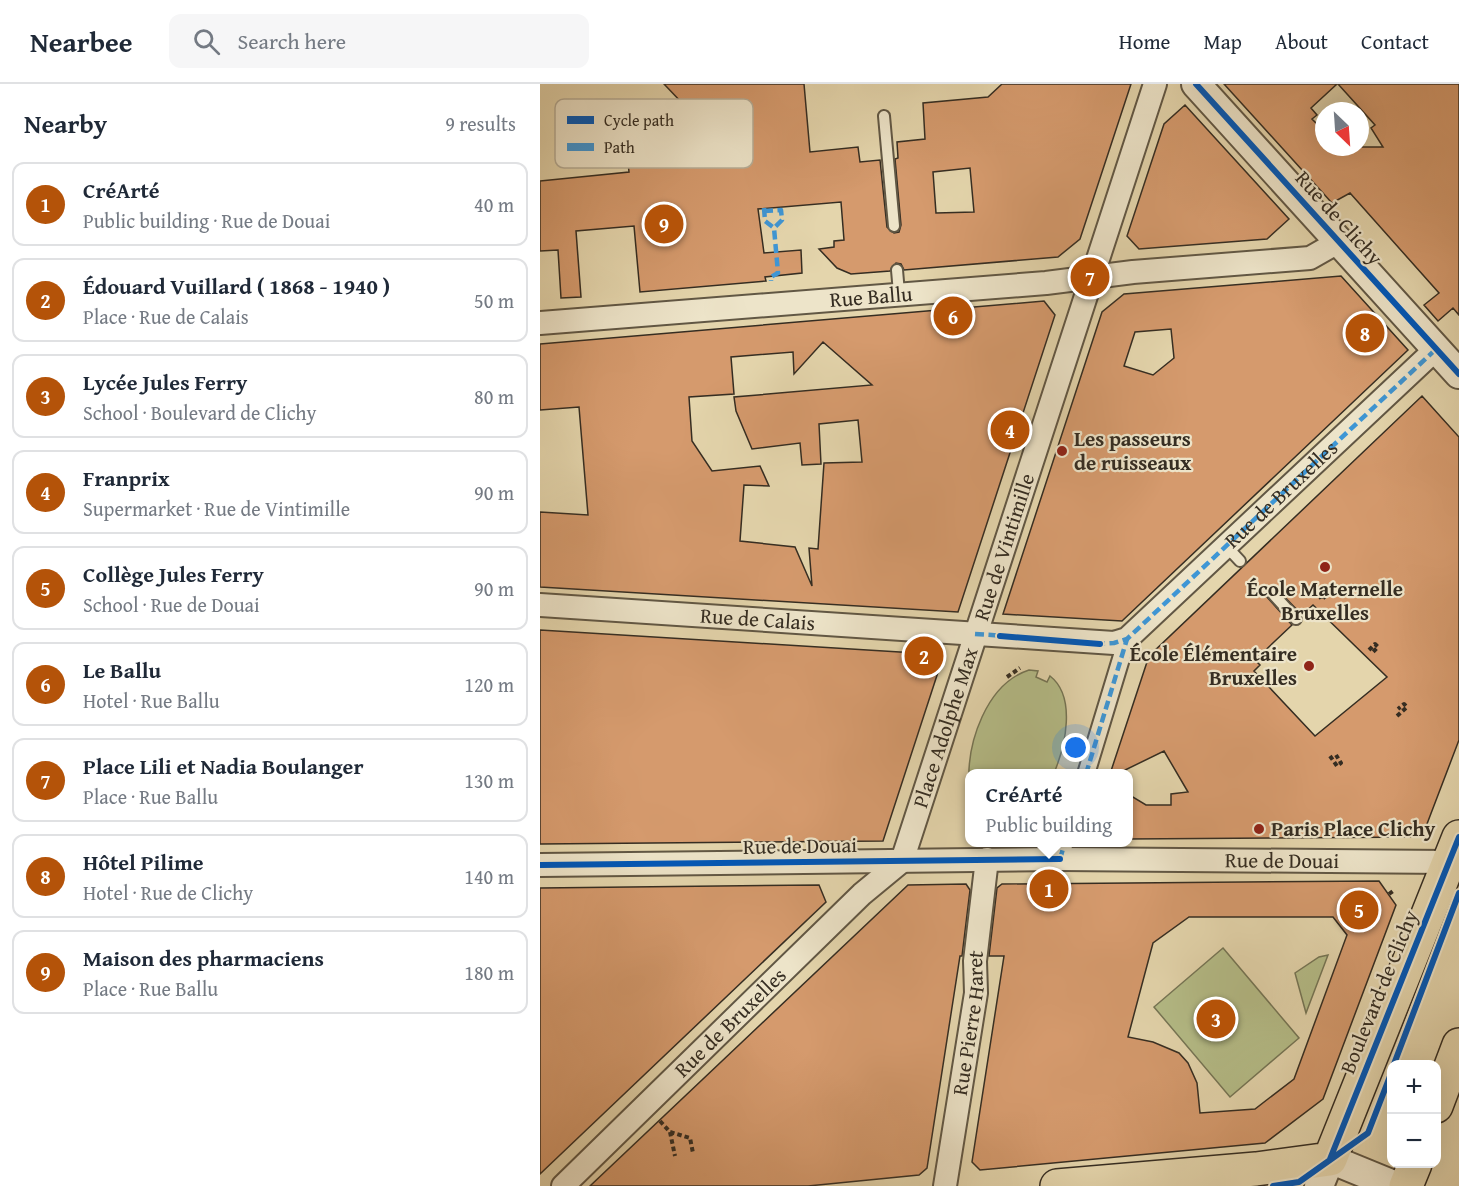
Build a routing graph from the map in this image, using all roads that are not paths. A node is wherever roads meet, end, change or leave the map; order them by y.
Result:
1 (1155, 84) edge
2 (1196, 84) edge
3 (884, 116) dead end
4 (894, 226) dead end
5 (1338, 242) junction
6 (897, 270) dead end
7 (1094, 276) junction
8 (899, 293) junction
9 (540, 323) edge
10 (1436, 349) junction
11 (1459, 374) edge
12 (1274, 595) dead end
13 (540, 605) edge
14 (1296, 619) dead end
15 (975, 634) junction
16 (1127, 639) junction
17 (1088, 769) edge
18 (1454, 850) edge
19 (1063, 851) edge
20 (987, 859) junction
21 (902, 861) junction
22 (540, 865) edge
23 (1459, 1045) edge
24 (1441, 1095) edge
25 (1413, 1168) edge
26 (1324, 1173) edge
27 (1245, 1182) dead end
28 (563, 1186) edge
29 (945, 1186) edge
30 (1057, 1186) edge
31 (1396, 1186) edge
32 (1406, 1186) edge

1 - 7 street, Rue de Vintimille
2 - 5 street, Rue de Clichy
3 - 4 lane
5 - 7 street, Rue Ballu
5 - 10 street, Rue de Clichy
6 - 8 lane
7 - 8 street, Rue Ballu
7 - 15 street, Rue de Vintimille
8 - 9 street, Rue Ballu
10 - 11 street, Rue de Clichy
10 - 16 street, Rue de Bruxelles
12 - 14 lane
13 - 15 street, Rue de Calais
15 - 16 street, Place Adolphe Max
15 - 21 street, Place Adolphe Max
16 - 17 street
18 - 19 street, Rue de Douai
18 - 26 main road, Boulevard de Clichy
19 - 20 street, Rue de Douai
20 - 21 street, Rue de Douai
20 - 29 street, Rue Pierre Haret
21 - 22 street, Rue de Douai
21 - 28 street, Rue de Bruxelles
23 - 24 main road
25 - 32 main road
26 - 27 lane
26 - 30 main road
26 - 31 street

